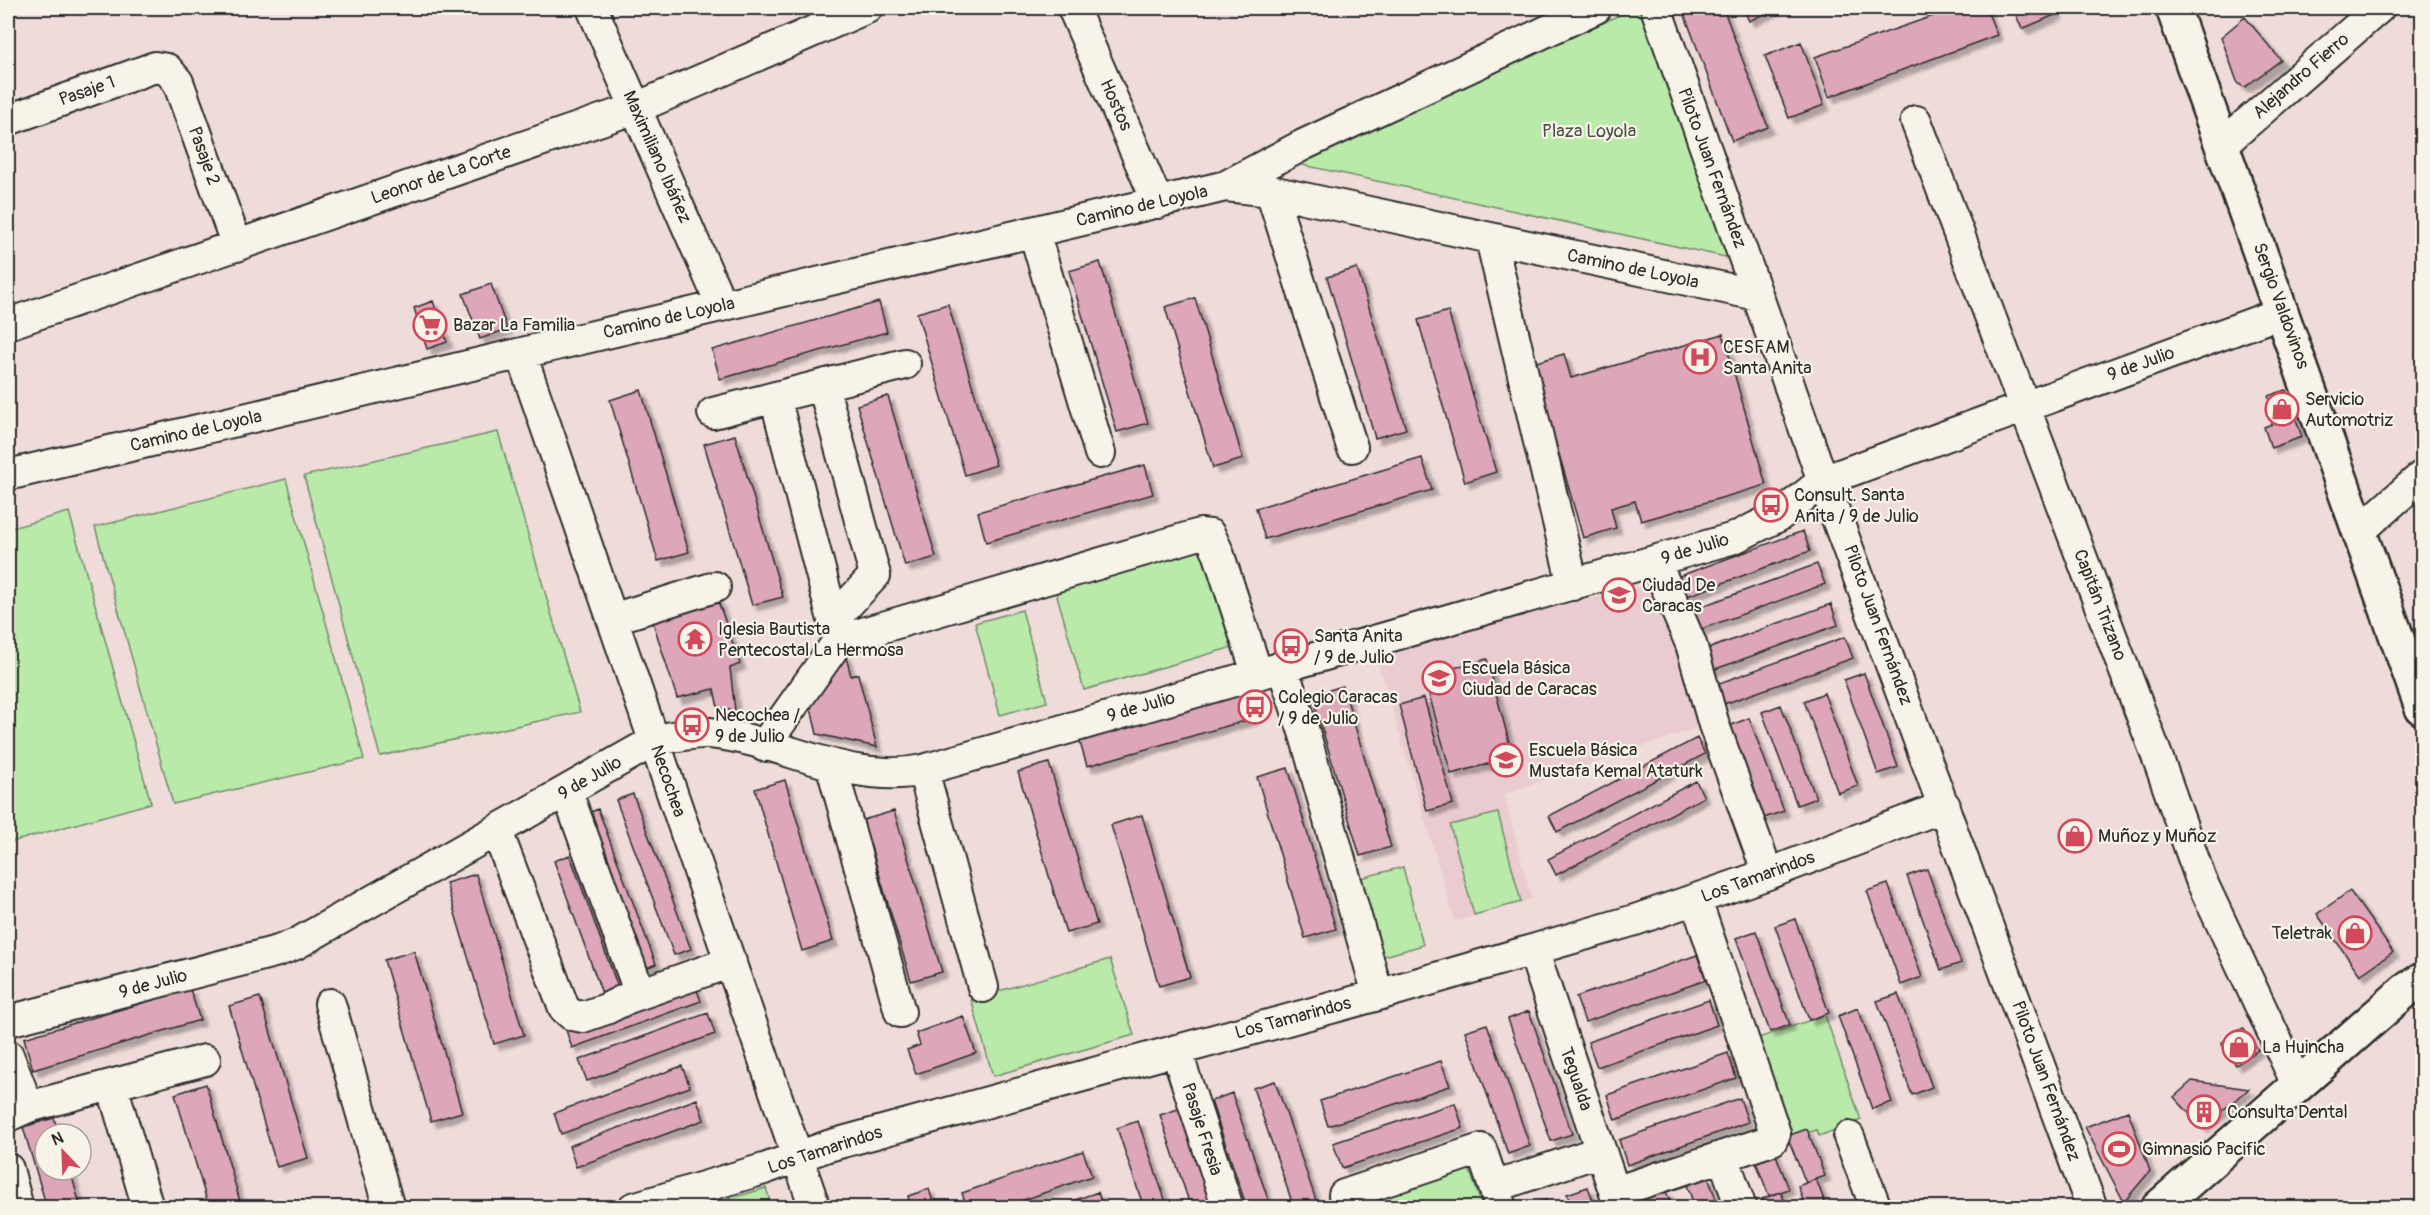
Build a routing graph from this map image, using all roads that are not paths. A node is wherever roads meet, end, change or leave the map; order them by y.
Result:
1 (592, 8) edge
2 (867, 8) edge
3 (1073, 8) edge
4 (1596, 8) edge
5 (1656, 8) edge
6 (2173, 8) edge
7 (2379, 8) edge
8 (1561, 15) edge
9 (167, 69) joint
10 (636, 108) junction
11 (8, 120) edge
12 (1916, 121) dead end
13 (2223, 144) junction
14 (1226, 186) junction
15 (1271, 191) junction
16 (1158, 202) junction
17 (1034, 232) junction
18 (1491, 238) junction
19 (237, 246) junction
20 (1757, 295) junction
21 (722, 306) junction
22 (2283, 312) junction
23 (8, 324) edge
24 (521, 354) junction
25 (905, 364) dead end
26 (823, 385) junction
27 (775, 397) junction
28 (2024, 407) junction
29 (713, 413) dead end
30 (1352, 447) dead end
31 (1100, 453) dead end
32 (8, 475) edge
33 (2422, 476) edge
34 (1823, 481) junction
35 (2361, 530) junction
36 (1654, 561) junction
37 (1573, 585) junction
38 (715, 587) dead end
39 (612, 619) junction
40 (836, 630) junction
41 (2415, 658) edge
42 (1270, 670) junction
43 (2422, 708) edge
44 (654, 741) junction
45 (764, 746) junction
46 (831, 764) junction
47 (923, 770) junction
48 (567, 792) junction
49 (1945, 806) junction
50 (497, 831) junction
51 (1768, 874) junction
52 (1696, 900) junction
53 (1533, 950) junction
54 (731, 962) junction
55 (2417, 978) edge
56 (983, 987) dead end
57 (640, 994) junction
58 (1378, 995) junction
59 (330, 1004) dead end
60 (900, 1012) dead end
61 (8, 1021) edge
62 (1176, 1050) junction
63 (8, 1056) edge
64 (206, 1060) dead end
65 (2297, 1084) junction
66 (112, 1085) junction
67 (18, 1112) edge
68 (1849, 1137) dead end
69 (1601, 1151) junction
70 (1723, 1156) junction
71 (798, 1157) junction
72 (8, 1169) edge
73 (1498, 1197) edge
74 (1618, 1199) edge
75 (18, 1208) edge
76 (148, 1208) edge
77 (390, 1208) edge
78 (633, 1208) edge
79 (815, 1208) edge
80 (1228, 1208) edge
81 (1348, 1208) edge
82 (1741, 1208) edge
83 (1876, 1208) edge
84 (2092, 1208) edge
85 (2158, 1208) edge

1 - 10 street, Maximiliano Ibáñez
2 - 10 street, Leonor de La Corte
3 - 16 street, Hostos
4 - 8 street, Camino de Loyola
5 - 20 street, Piloto Juan Fernández
6 - 13 main road, Sergio Valdovinos
7 - 13 street, Alejandro Fierro
8 - 14 street, Camino de Loyola
9 - 11 street, Pasaje 1
9 - 19 street, Pasaje 2
10 - 19 street, Leonor de La Corte
10 - 21 street, Maximiliano Ibáñez
12 - 28 street, Capitán Trizano
13 - 22 main road, Sergio Valdovinos
14 - 15 street, Camino de Loyola
14 - 16 street, Camino de Loyola
15 - 18 street, Camino de Loyola
15 - 30 street
16 - 17 street, Camino de Loyola
17 - 21 street, Camino de Loyola
17 - 31 street
18 - 20 street, Camino de Loyola
18 - 37 street
19 - 23 street, Leonor de La Corte
20 - 34 street, Piloto Juan Fernández
21 - 24 street, Camino de Loyola
22 - 28 street, 9 de Julio
22 - 35 main road, Sergio Valdovinos
24 - 32 street, Camino de Loyola
24 - 39 street, Necochea
25 - 26 street
26 - 27 street
26 - 40 street
27 - 29 street
27 - 40 street
28 - 34 street, 9 de Julio
28 - 65 street, Capitán Trizano
33 - 35 street
34 - 36 street, 9 de Julio
34 - 49 street, Piloto Juan Fernández
35 - 41 main road, Sergio Valdovinos
36 - 37 street, 9 de Julio
36 - 51 street
37 - 42 street, 9 de Julio
38 - 39 street
39 - 44 street, Necochea
40 - 42 street
40 - 45 street
41 - 43 main road, Sergio Valdovinos
42 - 47 street, 9 de Julio
42 - 58 street
44 - 45 street, 9 de Julio
44 - 48 street, 9 de Julio
44 - 54 street, Necochea
45 - 46 street, 9 de Julio
46 - 47 street, 9 de Julio
46 - 60 street
47 - 56 street
48 - 50 street, 9 de Julio
48 - 57 street
49 - 51 street, Los Tamarindos
49 - 84 street, Piloto Juan Fernández
50 - 57 street
50 - 61 street, 9 de Julio
51 - 52 street, Los Tamarindos
52 - 53 street, Los Tamarindos
52 - 70 street
53 - 58 street, Los Tamarindos
53 - 69 street, Tegualda
54 - 57 street
54 - 71 street, Necochea
55 - 65 main road
58 - 62 street, Los Tamarindos
59 - 77 street
62 - 71 street, Los Tamarindos
62 - 80 street, Pasaje Fresia
63 - 67 street
64 - 66 street
65 - 85 main road
66 - 67 street
66 - 76 street
68 - 83 street
69 - 73 street
69 - 74 street, Tegualda
70 - 74 street
70 - 82 street
71 - 78 street, Los Tamarindos
71 - 79 street, Necochea
72 - 75 street
73 - 81 street

